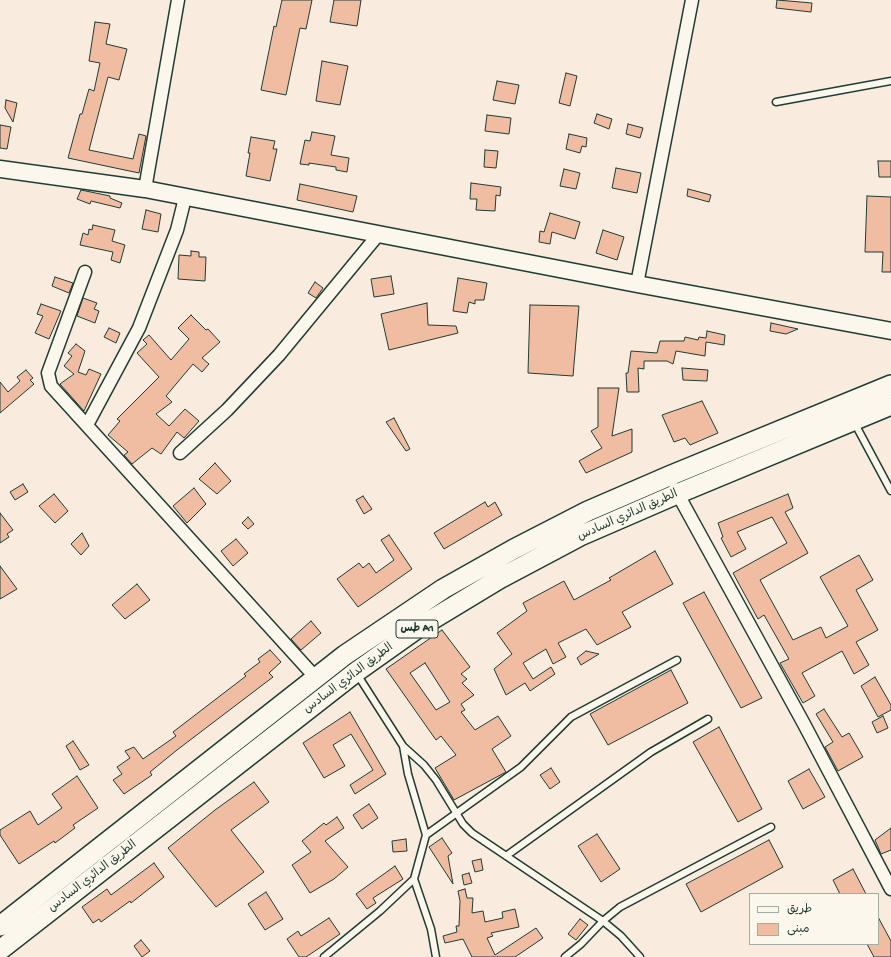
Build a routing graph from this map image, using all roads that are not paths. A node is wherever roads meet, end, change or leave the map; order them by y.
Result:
1 (178, 0) edge
2 (692, 0) edge
3 (891, 81) edge
4 (776, 102) dead end
5 (0, 169) edge
6 (145, 189) junction
7 (185, 198) junction
8 (378, 235) junction
9 (85, 272) dead end
10 (637, 284) junction
11 (891, 331) edge
12 (891, 385) edge
13 (891, 405) edge
14 (854, 421) junction
15 (87, 425) junction
16 (180, 452) dead end
17 (669, 476) junction
18 (891, 491) edge
19 (677, 494) junction
20 (514, 549) junction
21 (523, 566) junction
22 (344, 656) junction
23 (677, 660) dead end
24 (356, 672) junction
25 (316, 678) junction
26 (708, 719) dead end
27 (403, 746) junction
28 (456, 813) junction
29 (771, 827) dead end
30 (426, 834) junction
31 (506, 856) junction
32 (414, 879) junction
33 (891, 889) edge
34 (1, 920) edge
35 (603, 921) junction
36 (0, 950) edge
37 (324, 957) edge
38 (436, 957) edge
39 (565, 957) edge
40 (640, 957) edge

1 - 6 street
2 - 10 street
3 - 4 lane
5 - 6 main road
6 - 7 main road
7 - 8 main road
7 - 15 street
8 - 10 main road
8 - 16 street
9 - 15 street
10 - 11 main road
12 - 17 highway, الطريق الدائري السادس / طس A1
13 - 14 highway, الطريق الدائري السادس / طس A1
14 - 18 lane
14 - 19 highway, الطريق الدائري السادس / طس A1
15 - 25 street
17 - 19 street
17 - 20 highway, الطريق الدائري السادس / طس A1
19 - 21 highway, الطريق الدائري السادس / طس A1
19 - 33 street
20 - 21 highway
20 - 22 highway, الطريق الدائري السادس / طس A1
21 - 24 highway, الطريق الدائري السادس / طس A1
22 - 24 highway
22 - 25 highway, الطريق الدائري السادس / طس A1
23 - 28 lane
24 - 27 lane
24 - 36 highway, الطريق الدائري السادس / طس A1
25 - 34 highway, الطريق الدائري السادس / طس A1
26 - 31 lane
27 - 28 lane
27 - 30 lane
28 - 30 lane
28 - 31 lane
29 - 35 lane
30 - 32 lane
31 - 35 lane
32 - 37 lane
32 - 38 lane
35 - 39 lane
35 - 40 lane

